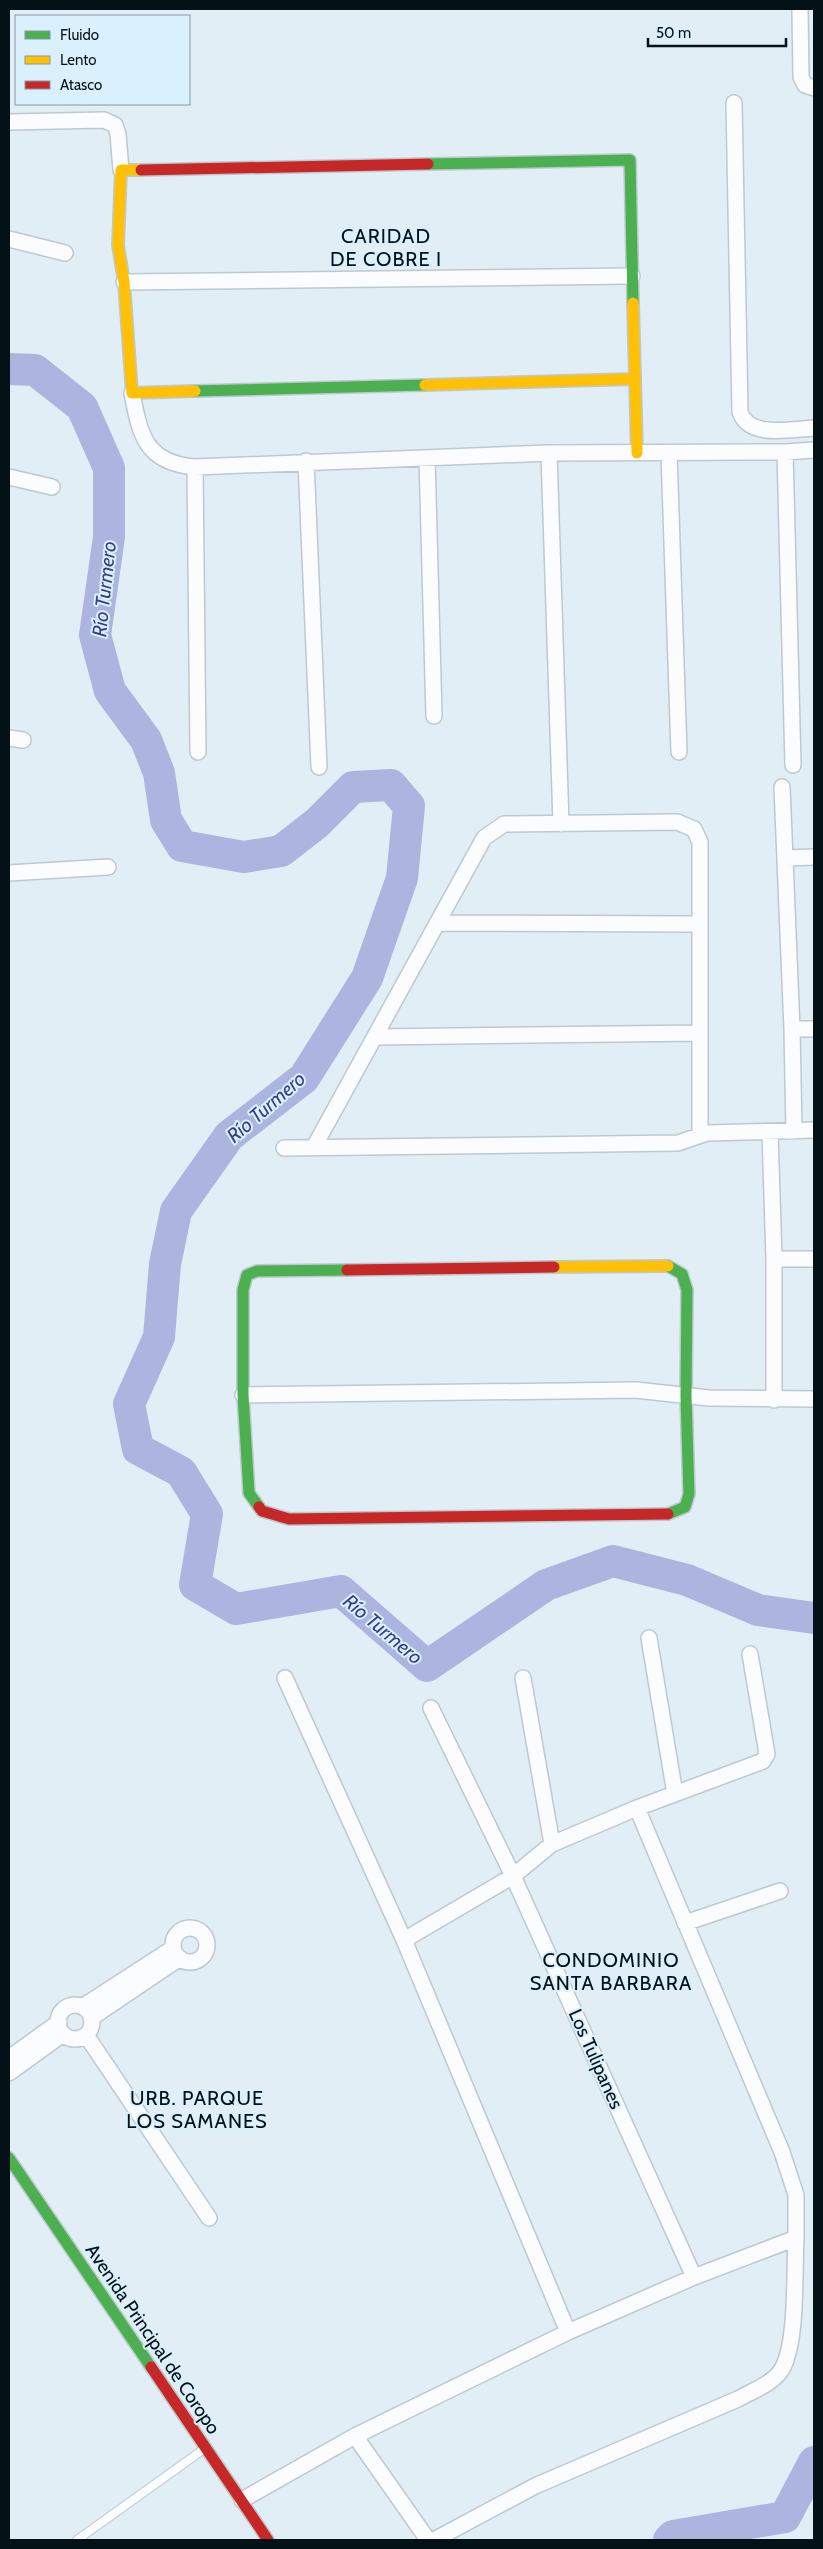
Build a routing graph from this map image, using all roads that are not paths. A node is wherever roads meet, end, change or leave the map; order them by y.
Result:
1 (800, 9) edge
2 (814, 88) edge
3 (734, 103) dead end
4 (9, 122) edge
5 (121, 170) junction
6 (9, 239) edge
7 (64, 253) dead end
8 (632, 276) junction
9 (124, 282) junction
10 (634, 379) junction
11 (132, 393) junction
12 (814, 428) edge
13 (814, 450) edge
14 (785, 452) junction
15 (548, 453) junction
16 (637, 453) junction
17 (669, 453) junction
18 (427, 458) junction
19 (306, 461) junction
20 (195, 467) junction
21 (9, 477) edge
22 (52, 487) dead end
23 (434, 716) dead end
24 (198, 752) dead end
25 (679, 752) dead end
26 (793, 765) dead end
27 (319, 768) dead end
28 (782, 786) dead end
29 (561, 824) junction
30 (814, 857) edge
31 (786, 858) junction
32 (108, 867) dead end
33 (9, 873) edge
34 (437, 923) junction
35 (700, 924) junction
36 (792, 1029) junction
37 (814, 1029) edge
38 (700, 1033) junction
39 (375, 1037) junction
40 (814, 1130) edge
41 (794, 1131) junction
42 (770, 1132) junction
43 (700, 1135) junction
44 (314, 1147) junction
45 (284, 1148) dead end
46 (774, 1259) junction
47 (814, 1259) edge
48 (244, 1396) junction
49 (686, 1396) junction
50 (814, 1399) edge
51 (774, 1400) junction
52 (649, 1638) dead end
53 (750, 1654) dead end
54 (285, 1678) dead end
55 (523, 1678) dead end
56 (431, 1708) dead end
57 (675, 1794) junction
58 (637, 1808) junction
59 (552, 1844) junction
60 (514, 1876) junction
61 (780, 1890) dead end
62 (684, 1923) junction
63 (404, 1940) junction
64 (176, 1953) dead end
65 (87, 2013) junction
66 (61, 2028) junction
67 (86, 2035) junction
68 (9, 2058) edge
69 (9, 2072) edge
70 (9, 2158) edge
71 (208, 2218) dead end
72 (796, 2238) junction
73 (694, 2278) junction
74 (568, 2332) junction
75 (355, 2436) junction
76 (206, 2448) junction
77 (242, 2500) junction
78 (78, 2540) edge
79 (268, 2540) edge
80 (428, 2540) edge
81 (434, 2540) edge

1 - 2 street
3 - 12 street
4 - 5 street
5 - 8 street
5 - 9 street
6 - 7 street
8 - 9 street
8 - 10 street
9 - 11 street
10 - 11 street
10 - 16 street
11 - 20 street
13 - 14 street
14 - 17 street
14 - 26 street
15 - 16 street
15 - 18 street
15 - 29 street
16 - 17 street
17 - 25 street
18 - 19 street
18 - 23 street
19 - 20 street
19 - 27 street
20 - 24 street
21 - 22 street
28 - 31 street
29 - 34 street
29 - 35 street
30 - 31 street
31 - 36 street
32 - 33 street
34 - 35 street
34 - 39 street
35 - 38 street
36 - 37 street
36 - 41 street
38 - 39 street
38 - 43 street
39 - 44 street
40 - 41 street
41 - 42 street
42 - 43 street
42 - 46 street
43 - 44 street
44 - 45 street
46 - 47 street
46 - 51 street
48 - 49 street
48 - 49 street
48 - 49 street
49 - 51 street
50 - 51 street
52 - 57 street
53 - 57 street
54 - 63 street
55 - 59 street
56 - 60 street, Los Tulipanes
57 - 58 street
58 - 59 street
58 - 62 street
59 - 60 street
60 - 63 street
60 - 73 street, Los Tulipanes
61 - 62 street
62 - 72 street
63 - 74 street
64 - 65 street
65 - 66 street
65 - 67 street
66 - 67 street
66 - 68 street
66 - 69 street
67 - 71 street
70 - 76 street, Avenida Principal de Coropo
72 - 73 street
72 - 81 street
73 - 74 street
74 - 75 street
75 - 77 street
75 - 80 street
76 - 77 street, Avenida Principal de Coropo
76 - 78 lane
77 - 79 street, Avenida Principal de Coropo

